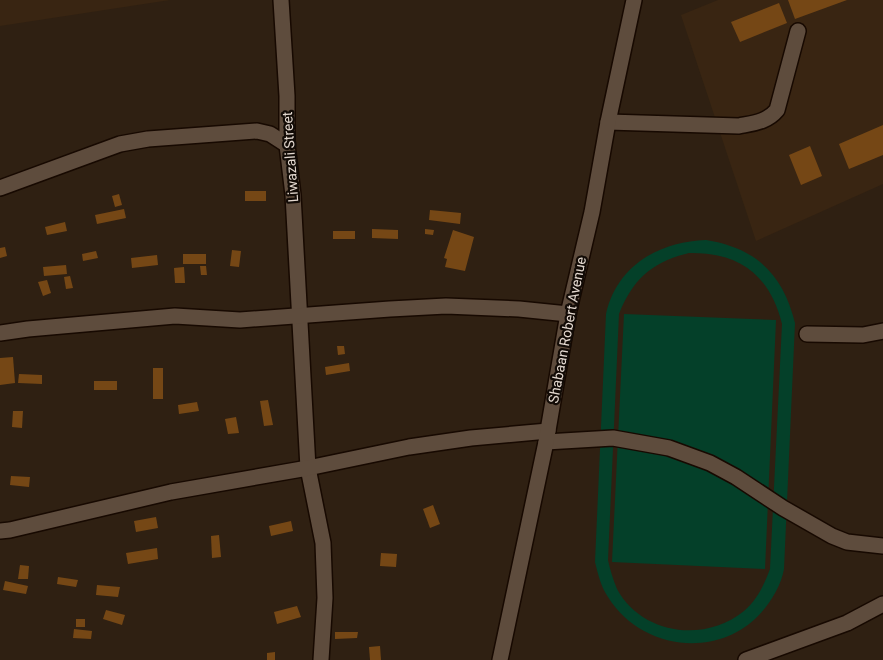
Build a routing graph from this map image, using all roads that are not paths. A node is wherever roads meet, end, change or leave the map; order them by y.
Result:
1 (281, 0) edge
2 (634, 0) edge
3 (798, 31) dead end
4 (608, 122) junction
5 (287, 145) junction
6 (0, 188) edge
7 (568, 314) junction
8 (300, 315) junction
9 (883, 331) edge
10 (0, 333) edge
11 (807, 334) dead end
12 (547, 436) junction
13 (308, 468) junction
14 (0, 531) edge
15 (883, 546) edge
16 (883, 604) edge
17 (752, 659) edge
18 (321, 660) edge
19 (500, 660) edge

1 - 5 street, Liwazali Street
2 - 4 street, Shabaan Robert Avenue
3 - 4 street
4 - 7 street, Shabaan Robert Avenue
5 - 6 street
5 - 8 street, Liwazali Street
7 - 8 street
7 - 12 street, Shabaan Robert Avenue
8 - 10 street
8 - 13 street, Liwazali Street
9 - 11 street
12 - 13 street
12 - 15 street
12 - 19 street, Shabaan Robert Avenue
13 - 14 street
13 - 18 street, Liwazali Street
16 - 17 street

